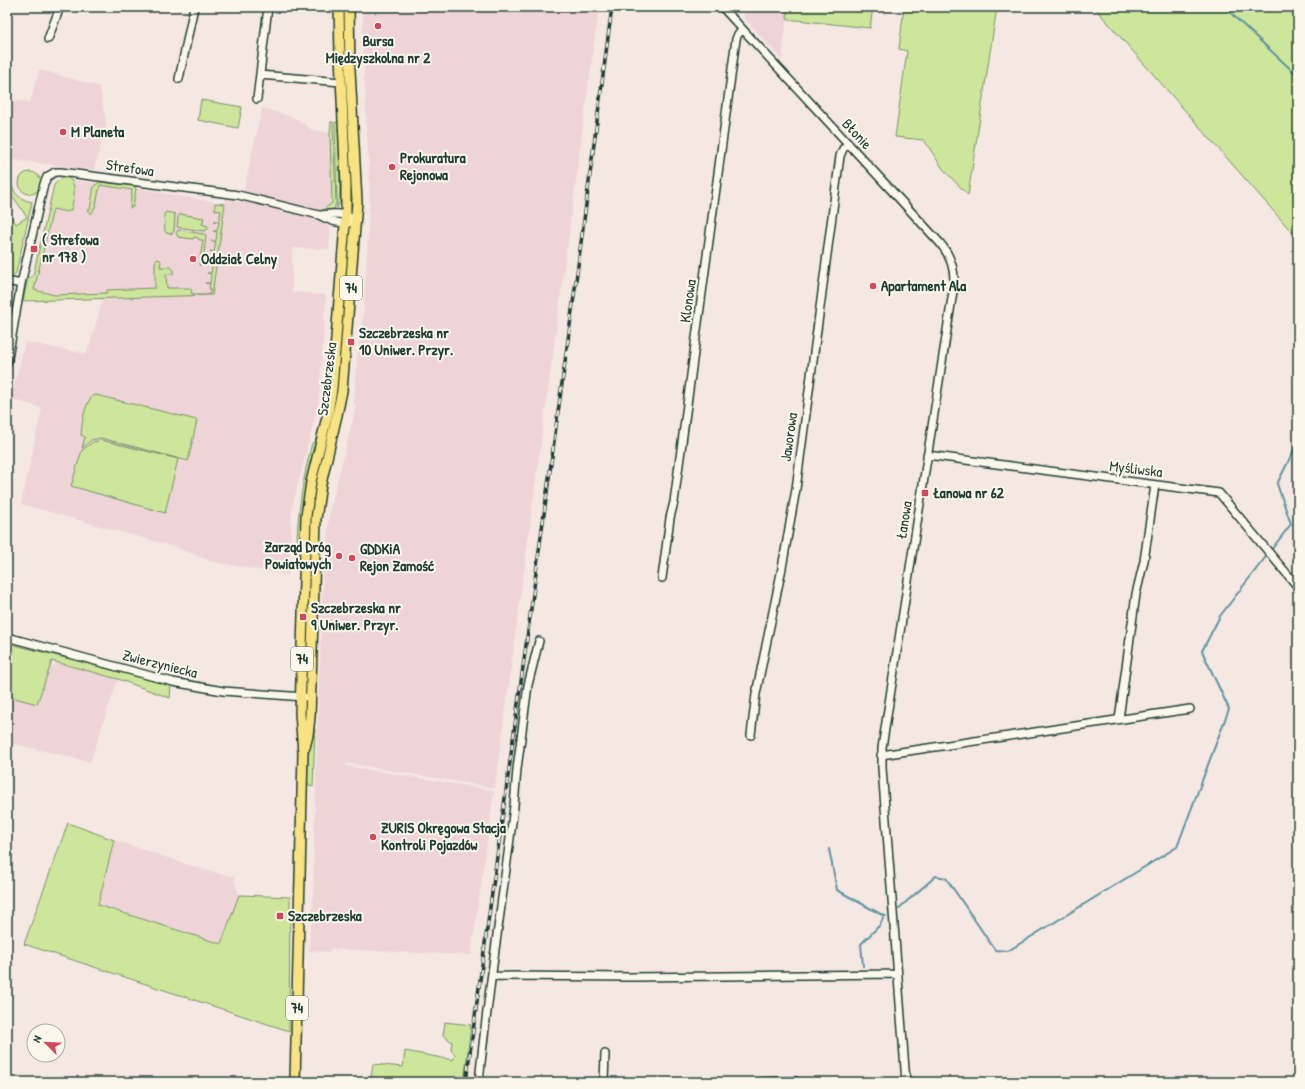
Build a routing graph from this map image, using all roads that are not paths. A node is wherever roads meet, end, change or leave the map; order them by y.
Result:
1 (60, 7) edge
2 (194, 7) edge
3 (268, 7) edge
4 (340, 7) edge
5 (349, 7) edge
6 (722, 7) edge
7 (743, 30) junction
8 (48, 39) dead end
9 (260, 75) junction
10 (179, 79) dead end
11 (341, 82) junction
12 (257, 99) dead end
13 (848, 143) junction
14 (346, 219) junction
15 (356, 221) junction
16 (7, 281) edge
17 (21, 284) junction
18 (953, 288) joint
19 (7, 364) edge
20 (927, 455) junction
21 (1155, 485) junction
22 (662, 578) dead end
23 (1298, 587) edge
24 (7, 636) edge
25 (539, 641) dead end
26 (301, 697) junction
27 (310, 698) junction
28 (1190, 709) dead end
29 (1119, 719) junction
30 (751, 735) dead end
31 (303, 755) junction
32 (881, 755) junction
33 (898, 974) junction
34 (492, 976) junction
35 (605, 1054) dead end
36 (794, 1081) edge
37 (295, 1082) edge
38 (479, 1082) edge
39 (604, 1082) edge
40 (761, 1082) edge
41 (906, 1082) edge

1 - 8 street
2 - 10 street
3 - 9 street
4 - 11 main road, Szczebrzeska / 74
5 - 15 main road, Szczebrzeska / 74
6 - 7 street, Błonie
7 - 13 street, Błonie
7 - 22 street, Klonowa
9 - 11 street
9 - 12 street
11 - 14 main road, Szczebrzeska / 74
13 - 18 street, Błonie
13 - 30 street, Jaworowa
14 - 15 street, Strefowa
14 - 17 street, Strefowa
14 - 26 main road, Szczebrzeska / 74
15 - 27 main road, Szczebrzeska / 74
16 - 17 street
17 - 19 street, Strefowa
18 - 20 street, Łanowa
20 - 21 street, Myśliwska
20 - 32 street, Łanowa
21 - 23 street, Myśliwska
21 - 29 street
24 - 26 street, Zwierzyniecka
25 - 34 street
26 - 27 street, Zwierzyniecka
26 - 31 main road, Szczebrzeska / 74
27 - 31 main road, Szczebrzeska / 74
28 - 29 street
29 - 32 street
31 - 37 main road, 74
32 - 33 street, Łanowa
33 - 34 street
33 - 41 street, Łanowa
34 - 38 street
35 - 39 street
36 - 40 street

